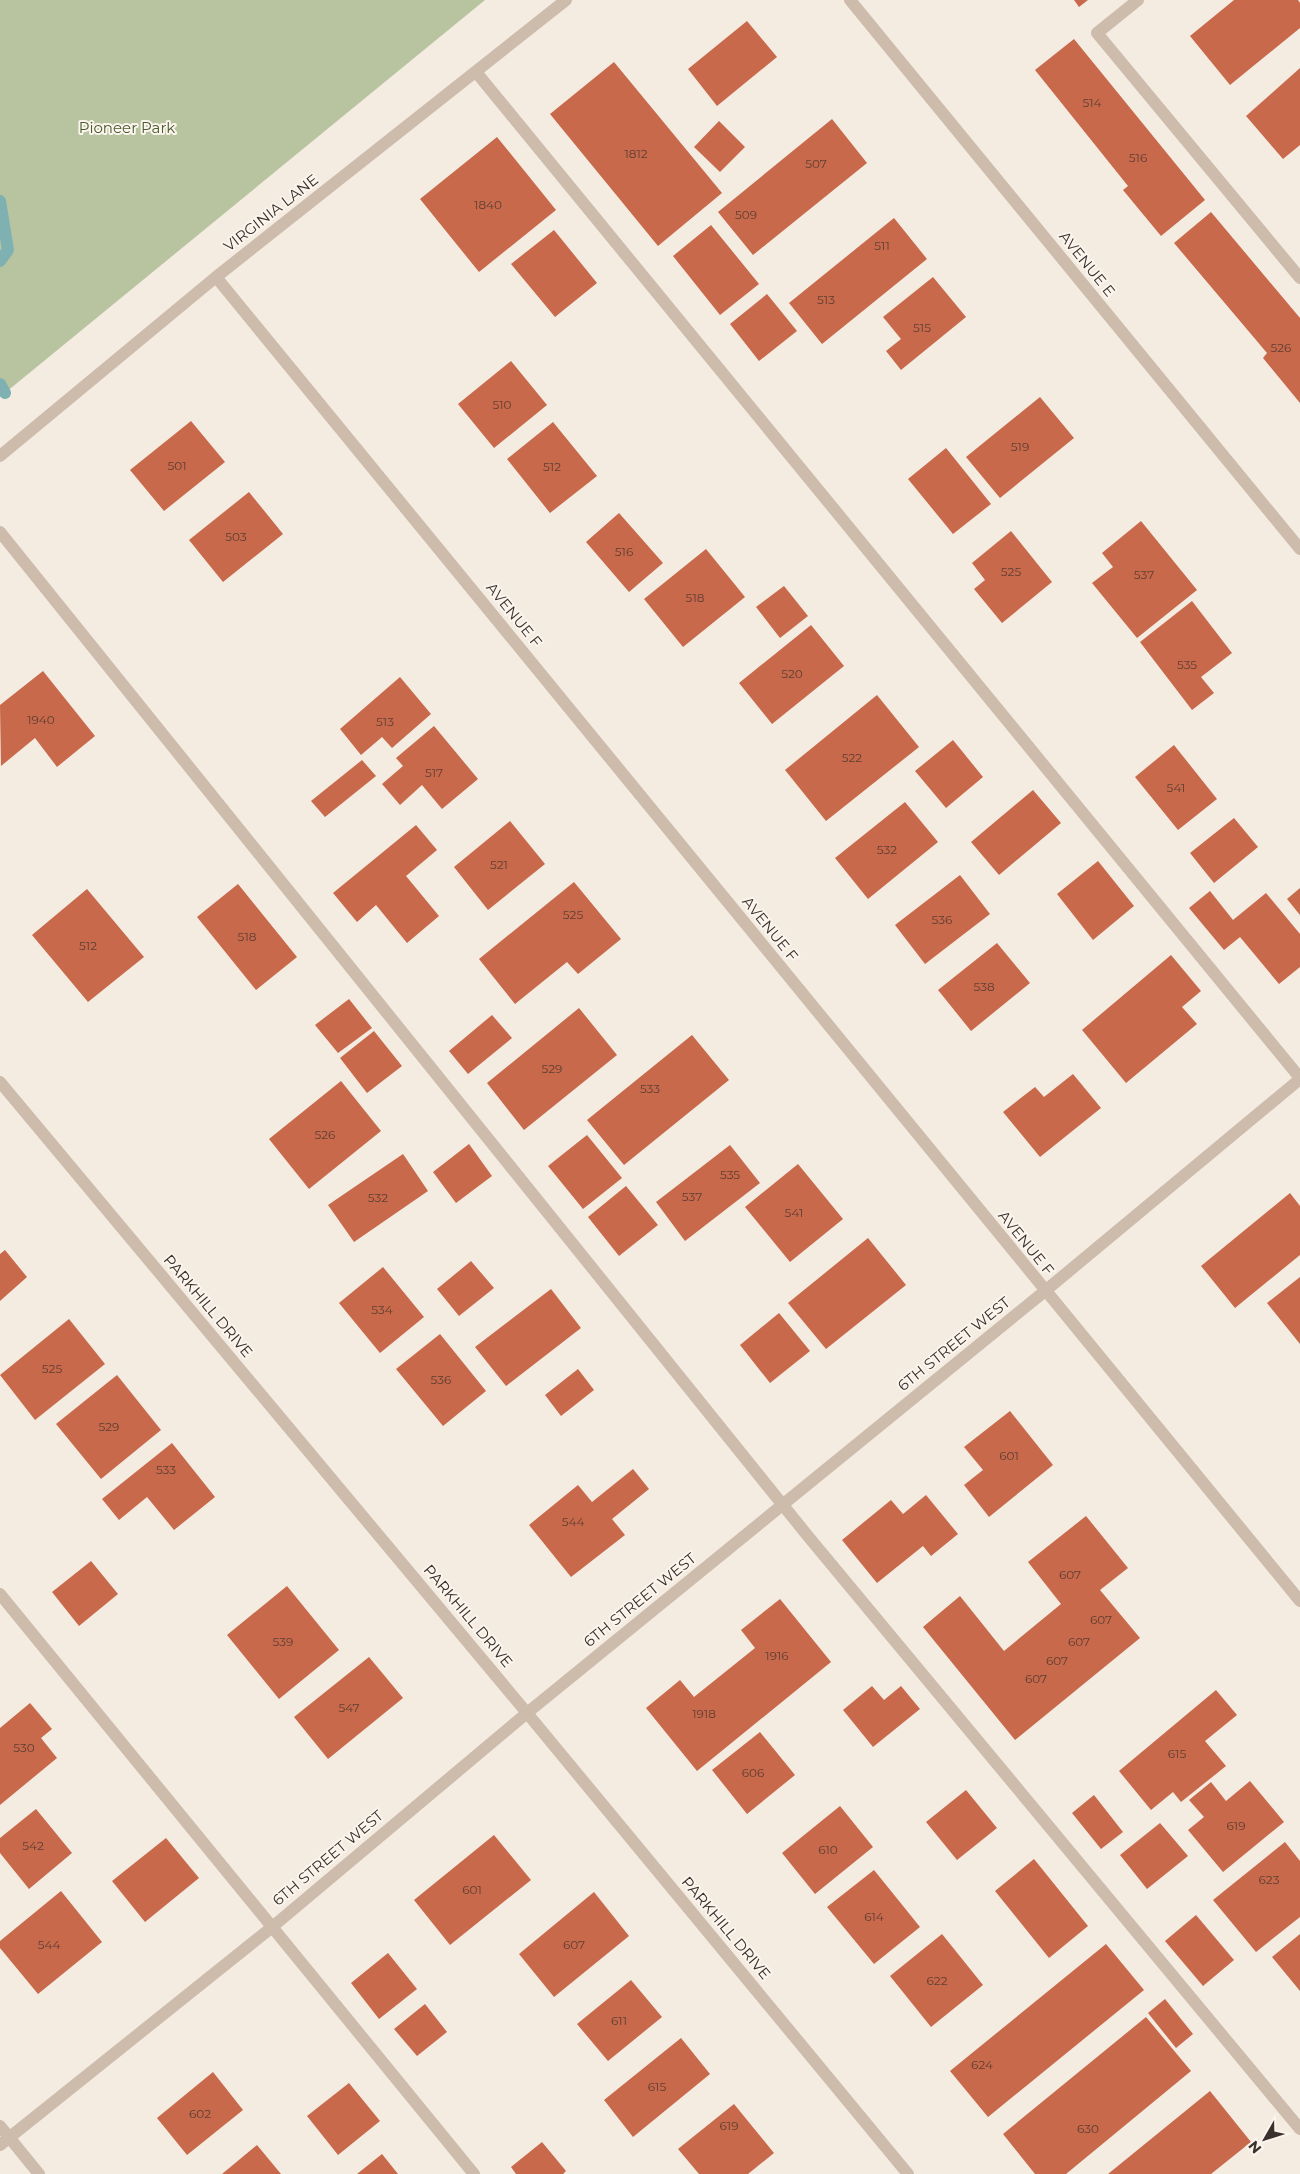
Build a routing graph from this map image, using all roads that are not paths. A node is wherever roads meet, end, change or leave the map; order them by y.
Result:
1 (566, 0) edge
2 (850, 0) edge
3 (1138, 0) edge
4 (476, 72) junction
5 (216, 277) junction
6 (1300, 278) edge
7 (0, 456) edge
8 (0, 532) edge
9 (1300, 549) edge
10 (1300, 1078) edge
11 (0, 1082) edge
12 (1045, 1291) junction
13 (782, 1504) junction
14 (0, 1594) edge
15 (1300, 1601) edge
16 (527, 1713) junction
17 (271, 1928) junction
18 (0, 2126) edge
19 (1300, 2129) edge
20 (5, 2141) edge
21 (40, 2174) edge
22 (474, 2174) edge
23 (908, 2174) edge

1 - 4 street, VIRGINIA LANE
2 - 9 street, AVENUE E
3 - 6 street
4 - 5 street, VIRGINIA LANE
4 - 10 street
5 - 7 street, VIRGINIA LANE
5 - 12 street, AVENUE F
8 - 13 street
10 - 12 street, 6TH STREET WEST
11 - 16 street, PARKHILL DRIVE
12 - 13 street, 6TH STREET WEST
12 - 15 street, AVENUE F
13 - 16 street, 6TH STREET WEST
13 - 19 street
14 - 17 street
16 - 17 street, 6TH STREET WEST
16 - 23 street, PARKHILL DRIVE
17 - 20 street, 6TH STREET WEST
17 - 22 street
18 - 20 street
20 - 21 street

